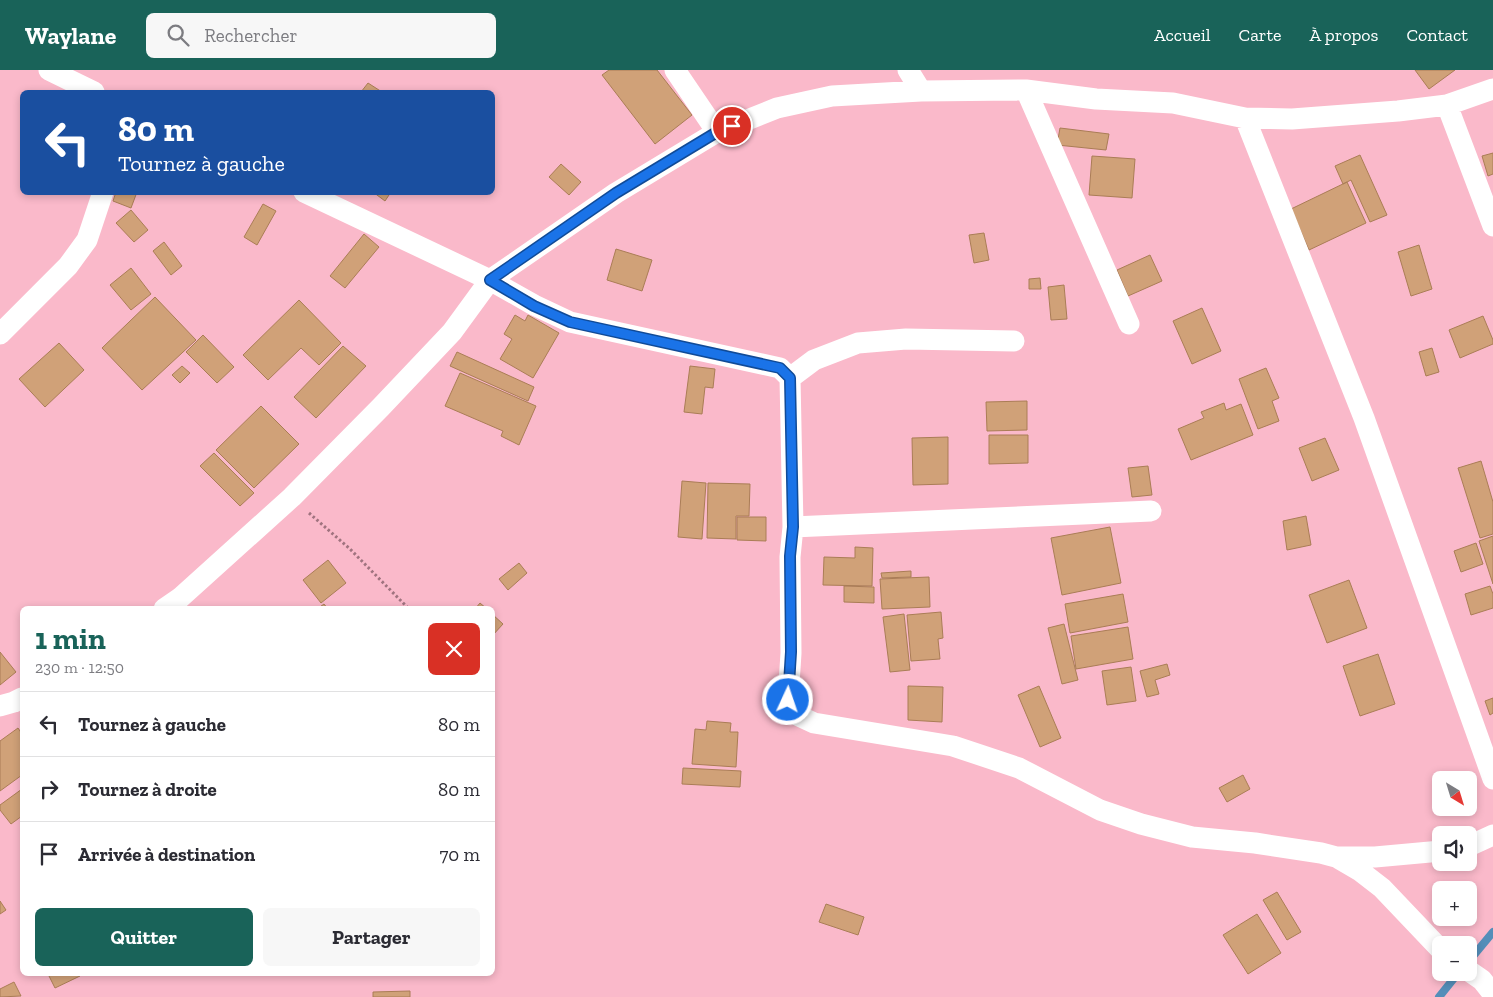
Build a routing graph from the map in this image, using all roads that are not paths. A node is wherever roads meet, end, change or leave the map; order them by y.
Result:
1 (675, 70) edge
2 (908, 70) edge
3 (61, 73) edge
4 (1493, 89) edge
5 (91, 90) edge
6 (1026, 90) junction
7 (921, 91) junction
8 (1447, 105) junction
9 (1245, 118) junction
10 (717, 132) junction
11 (103, 195) edge
12 (310, 195) edge
13 (1493, 226) edge
14 (490, 280) junction
15 (1129, 324) dead end
16 (0, 334) edge
17 (1014, 341) dead end
18 (790, 378) junction
19 (1150, 510) dead end
20 (793, 527) junction
21 (168, 606) edge
22 (20, 699) edge
23 (0, 706) edge
24 (1493, 779) edge
25 (1493, 835) edge
26 (1477, 842) edge
27 (1432, 852) edge
28 (1336, 857) junction
29 (1432, 941) edge

1 - 10 street
2 - 7 street
3 - 5 street
4 - 8 street
6 - 7 street
6 - 9 street
6 - 15 street
7 - 10 street
8 - 9 street
8 - 13 street
9 - 24 street
10 - 14 street
11 - 16 street
12 - 14 street
14 - 18 street
14 - 21 street
17 - 18 street
18 - 20 street
19 - 20 street
20 - 28 street
22 - 23 street
25 - 26 street
27 - 28 street
28 - 29 street

